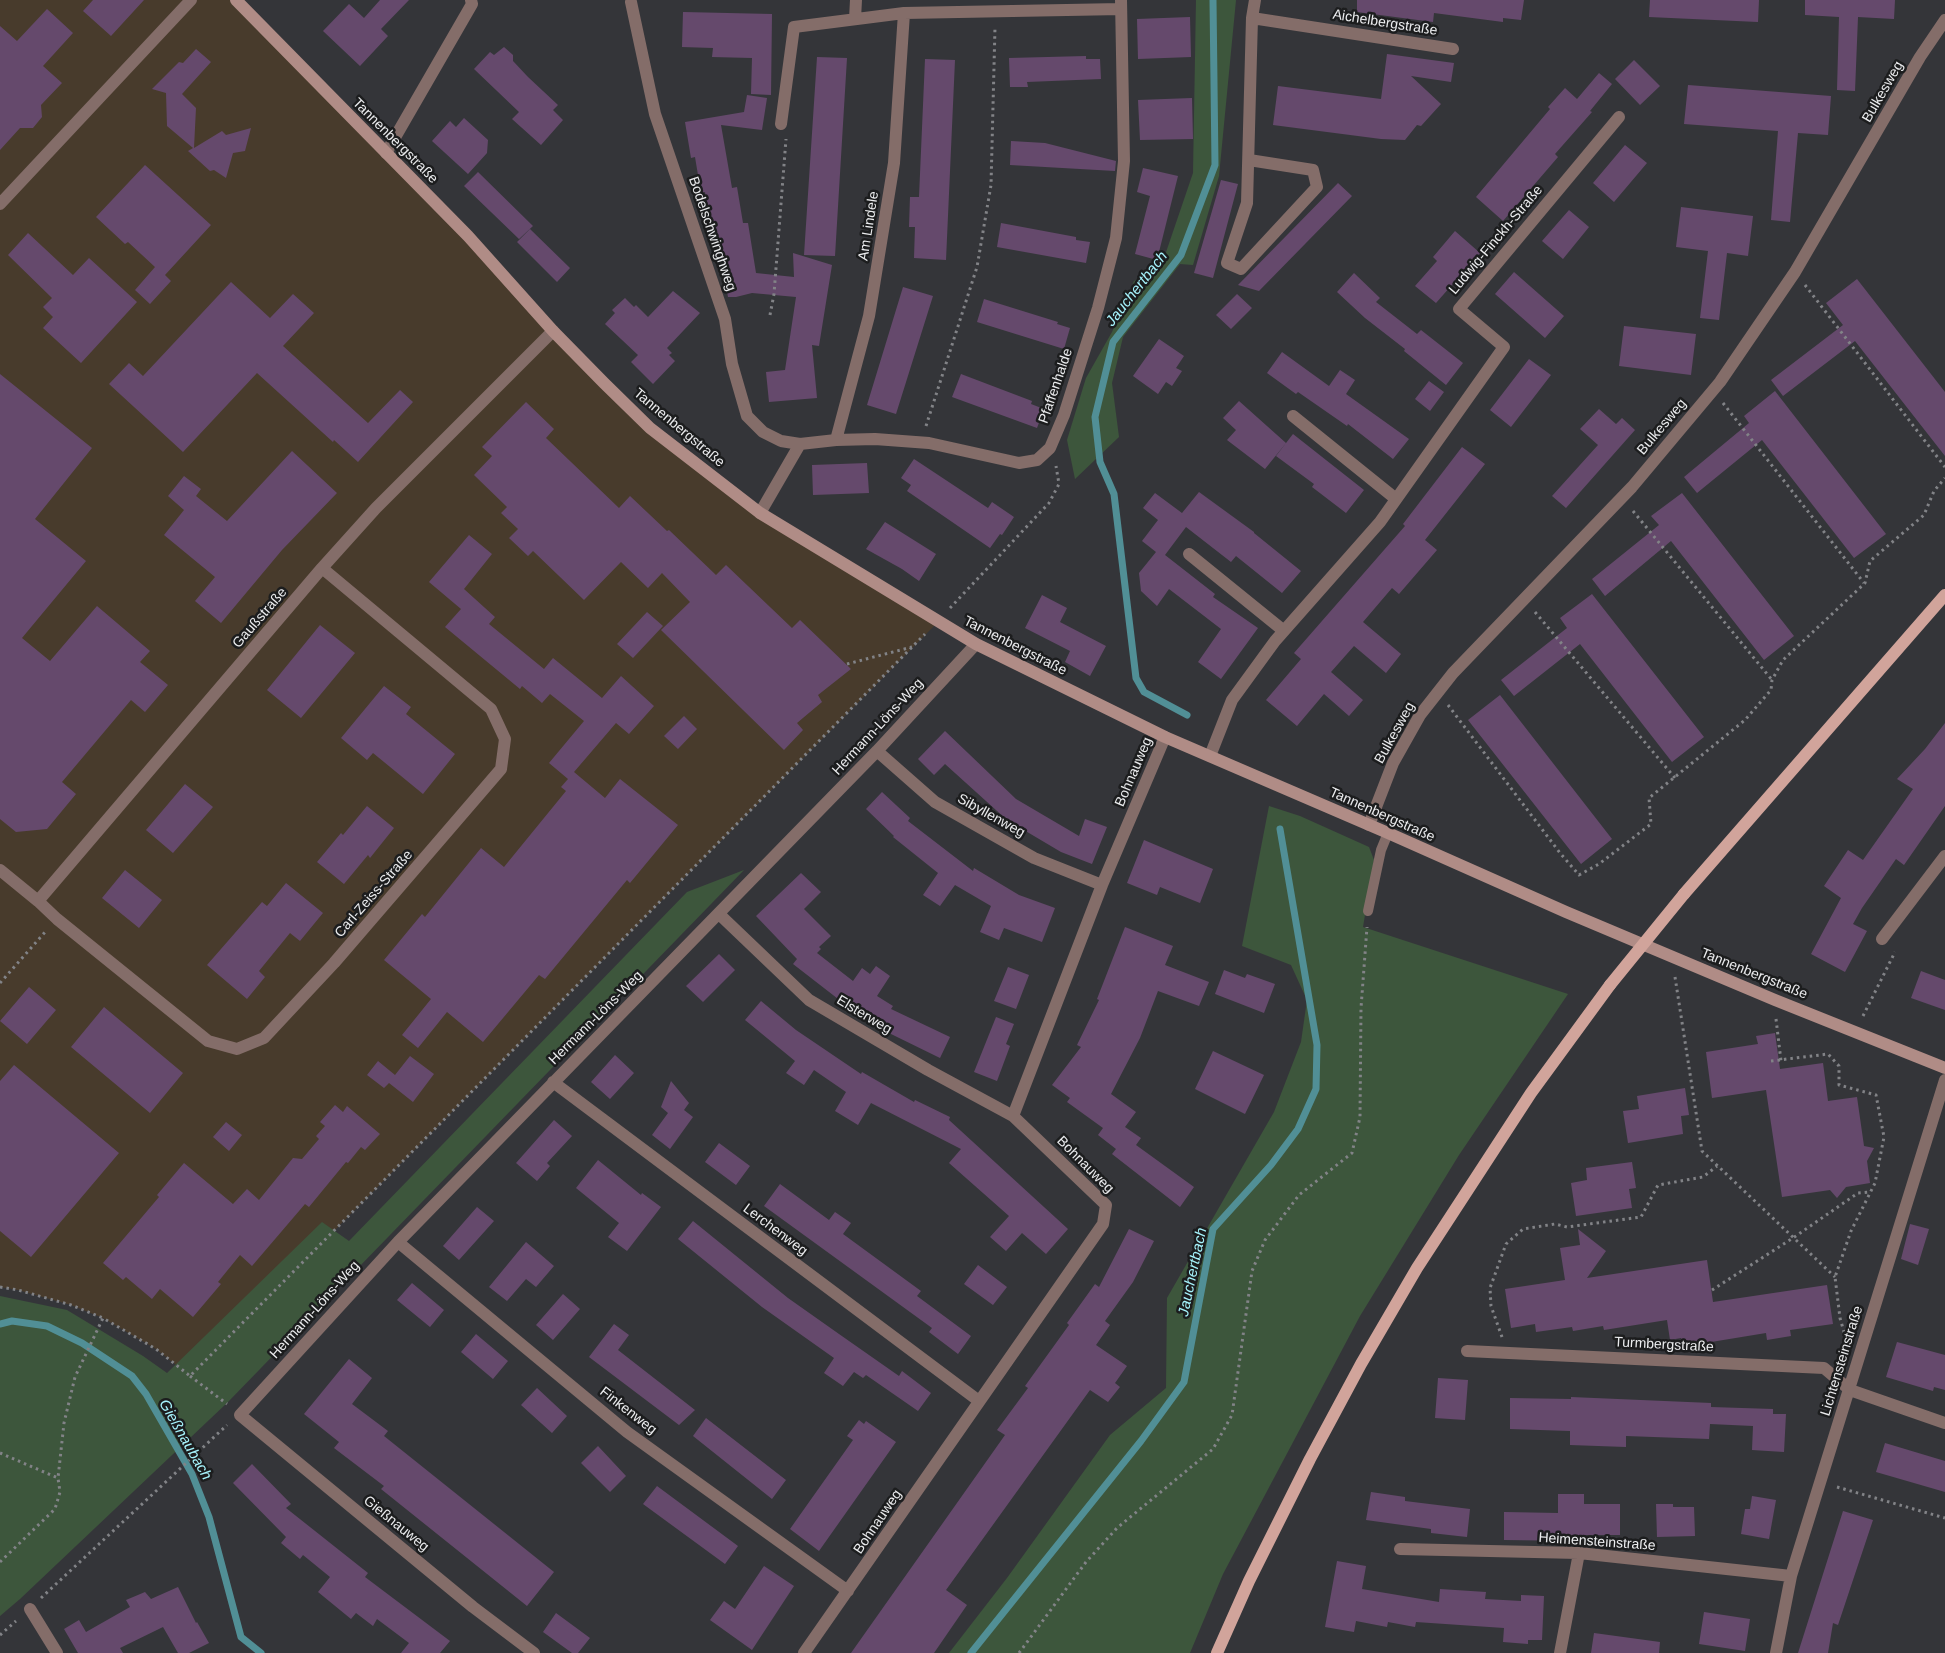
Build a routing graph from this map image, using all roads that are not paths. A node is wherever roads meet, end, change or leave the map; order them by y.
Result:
1 (191, 0) edge
2 (236, 0) edge
3 (472, 0) edge
4 (856, 0) edge
5 (1255, 0) edge
6 (631, 2) dead end
7 (1121, 4) edge
8 (904, 13) junction
9 (1252, 18) junction
10 (855, 19) junction
11 (1945, 20) edge
12 (1453, 49) dead end
13 (1619, 117) dead end
14 (781, 124) road end
15 (386, 153) junction
16 (1249, 160) junction
17 (0, 204) edge
18 (553, 331) junction
19 (1293, 416) dead end
20 (836, 440) junction
21 (800, 444) junction
22 (1396, 500) junction
23 (760, 512) junction
24 (1189, 554) dead end
25 (322, 568) junction
26 (1945, 595) edge
27 (1284, 631) junction
28 (976, 644) junction
29 (1165, 737) junction
30 (877, 751) junction
31 (1210, 756) junction
32 (1369, 825) junction
33 (1388, 833) junction
34 (1945, 856) edge
35 (0, 870) edge
36 (1102, 885) junction
37 (38, 901) junction
38 (1368, 911) road end
39 (719, 914) junction
40 (1882, 938) road end
41 (1945, 1068) edge
42 (1945, 1080) edge
43 (553, 1082) junction
44 (1013, 1116) junction
45 (398, 1242) junction
46 (1467, 1351) dead end
47 (1850, 1390) junction
48 (979, 1401) junction
49 (240, 1415) joint
50 (1945, 1424) edge
51 (1400, 1549) dead end
52 (1579, 1553) junction
53 (1791, 1576) junction
54 (848, 1591) junction
55 (30, 1609) road end
56 (57, 1653) edge
57 (534, 1653) edge
58 (804, 1653) edge
59 (1218, 1653) edge
60 (1560, 1653) edge
61 (1776, 1653) edge

1 - 17 street
2 - 15 street, Tannenbergstraße
3 - 15 street
4 - 10 street
5 - 9 street
6 - 21 street, Bodelschwinghweg
7 - 8 street
7 - 20 street, Pfaffenhalde
8 - 10 street
8 - 20 street, Am Lindele
9 - 12 street, Aichelbergstraße
9 - 16 street
10 - 14 street
11 - 32 street, Bulkesweg
13 - 22 street, Ludwig-Finckh-Straße
15 - 18 street, Tannenbergstraße
16 - 16 street
18 - 23 street, Tannenbergstraße
18 - 25 street, Gaußstraße
19 - 22 street
20 - 21 street
21 - 23 street
22 - 27 street, Ludwig-Finckh-Straße
23 - 28 street, Tannenbergstraße
24 - 27 street
25 - 37 street, Gaußstraße
25 - 37 street, Carl-Zeiss-Straße
26 - 59 main road, bridge
27 - 31 street, Ludwig-Finckh-Straße
28 - 29 street, Tannenbergstraße
28 - 30 street, Hermann-Löns-Weg
29 - 31 street, Tannenbergstraße
29 - 36 street, Bohnauweg
30 - 36 street, Sibyllenweg
30 - 39 street, Hermann-Löns-Weg
31 - 32 street, Tannenbergstraße
32 - 33 street, Tannenbergstraße
33 - 38 lane
33 - 41 street, Tannenbergstraße
34 - 40 street
35 - 37 street
36 - 44 street, Bohnauweg
39 - 43 street, Hermann-Löns-Weg
39 - 44 street, Elsterweg
42 - 47 street, Lichtensteinstraße
43 - 45 street, Hermann-Löns-Weg
43 - 48 street, Lerchenweg
44 - 48 street, Bohnauweg
45 - 49 street, Hermann-Löns-Weg
45 - 54 street, Finkenweg
46 - 47 street, Turmbergstraße
47 - 50 street
47 - 53 street, Lichtensteinstraße
48 - 54 street, Bohnauweg
49 - 57 street, Gießnauweg
51 - 52 street, Heimensteinstraße
52 - 53 street, Heimensteinstraße
52 - 60 street
53 - 61 street, Lichtensteinstraße
54 - 58 street, Bohnauweg
55 - 56 street

